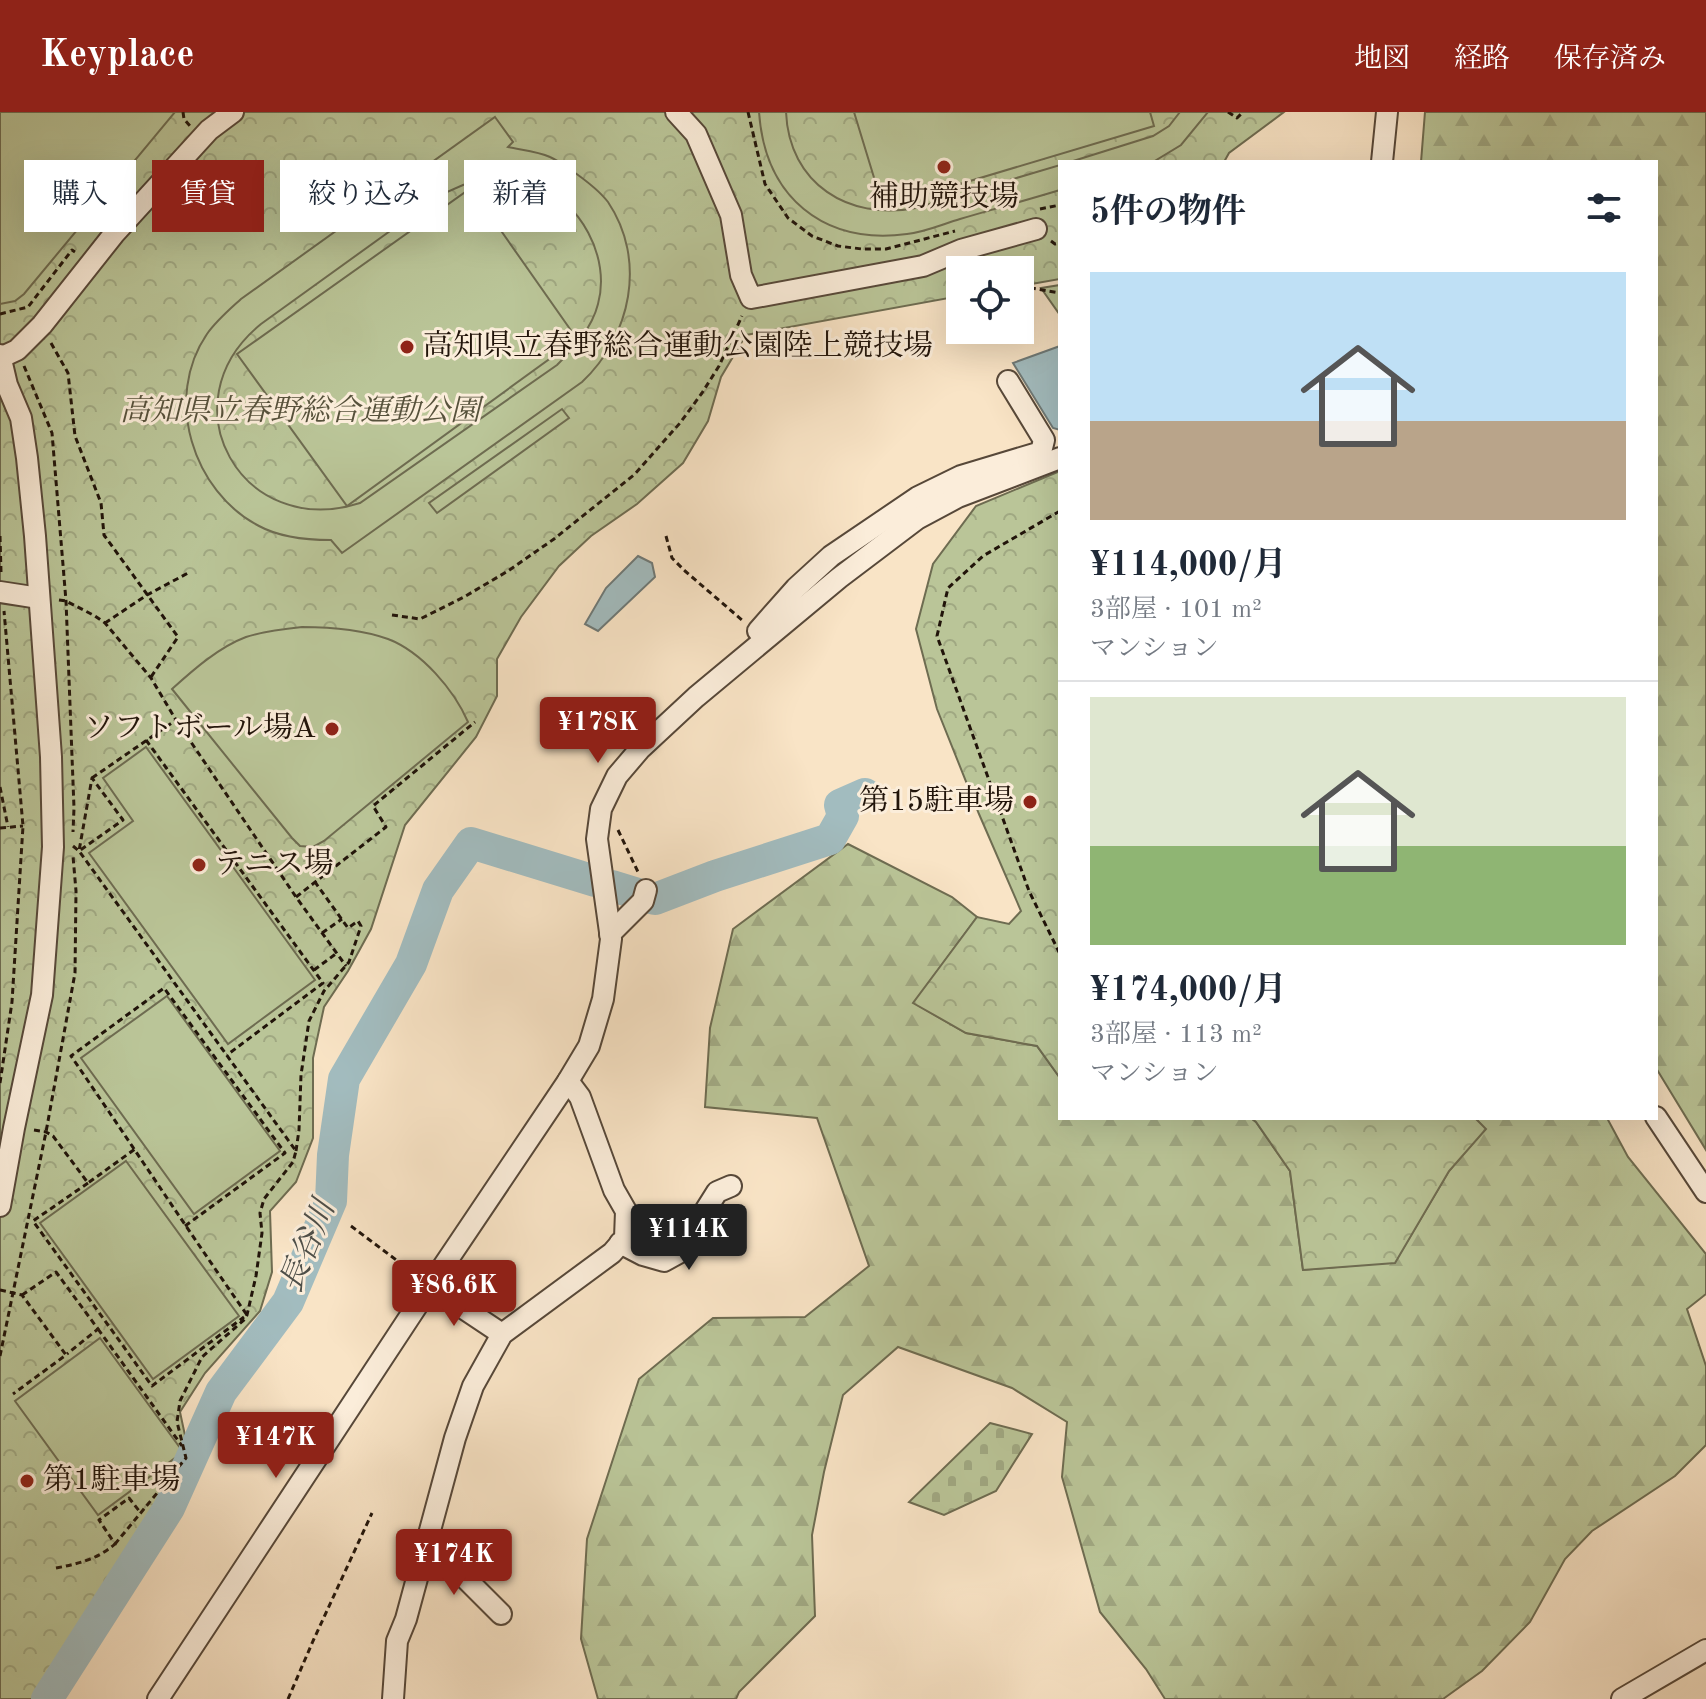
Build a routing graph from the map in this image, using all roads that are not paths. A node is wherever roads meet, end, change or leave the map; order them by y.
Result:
1 (233, 112) edge
2 (676, 112) edge
3 (1387, 112) edge
4 (1382, 160) edge
5 (1038, 219) road end
6 (1, 356) edge
7 (1008, 381) dead end
8 (1058, 459) edge
9 (1, 593) edge
10 (39, 598) junction
11 (704, 690) junction
12 (646, 890) road end
13 (610, 934) junction
14 (568, 1081) junction
15 (1658, 1120) edge
16 (731, 1186) dead end
17 (1706, 1192) edge
18 (0, 1206) edge
19 (620, 1243) junction
20 (430, 1286) junction
21 (502, 1334) junction
22 (423, 1558) junction
23 (501, 1614) dead end
24 (1706, 1650) edge
25 (158, 1699) edge
26 (393, 1699) edge
27 (1622, 1699) edge

1 - 6 street
2 - 5 street
3 - 4 street
6 - 10 street
7 - 11 street
8 - 11 street
9 - 10 street
10 - 18 street
11 - 13 street
12 - 13 street
13 - 14 street
14 - 19 street
14 - 20 street
15 - 17 street
16 - 19 street
19 - 21 street
20 - 21 street
20 - 25 street
21 - 22 street
22 - 23 street
22 - 26 street
24 - 27 street

